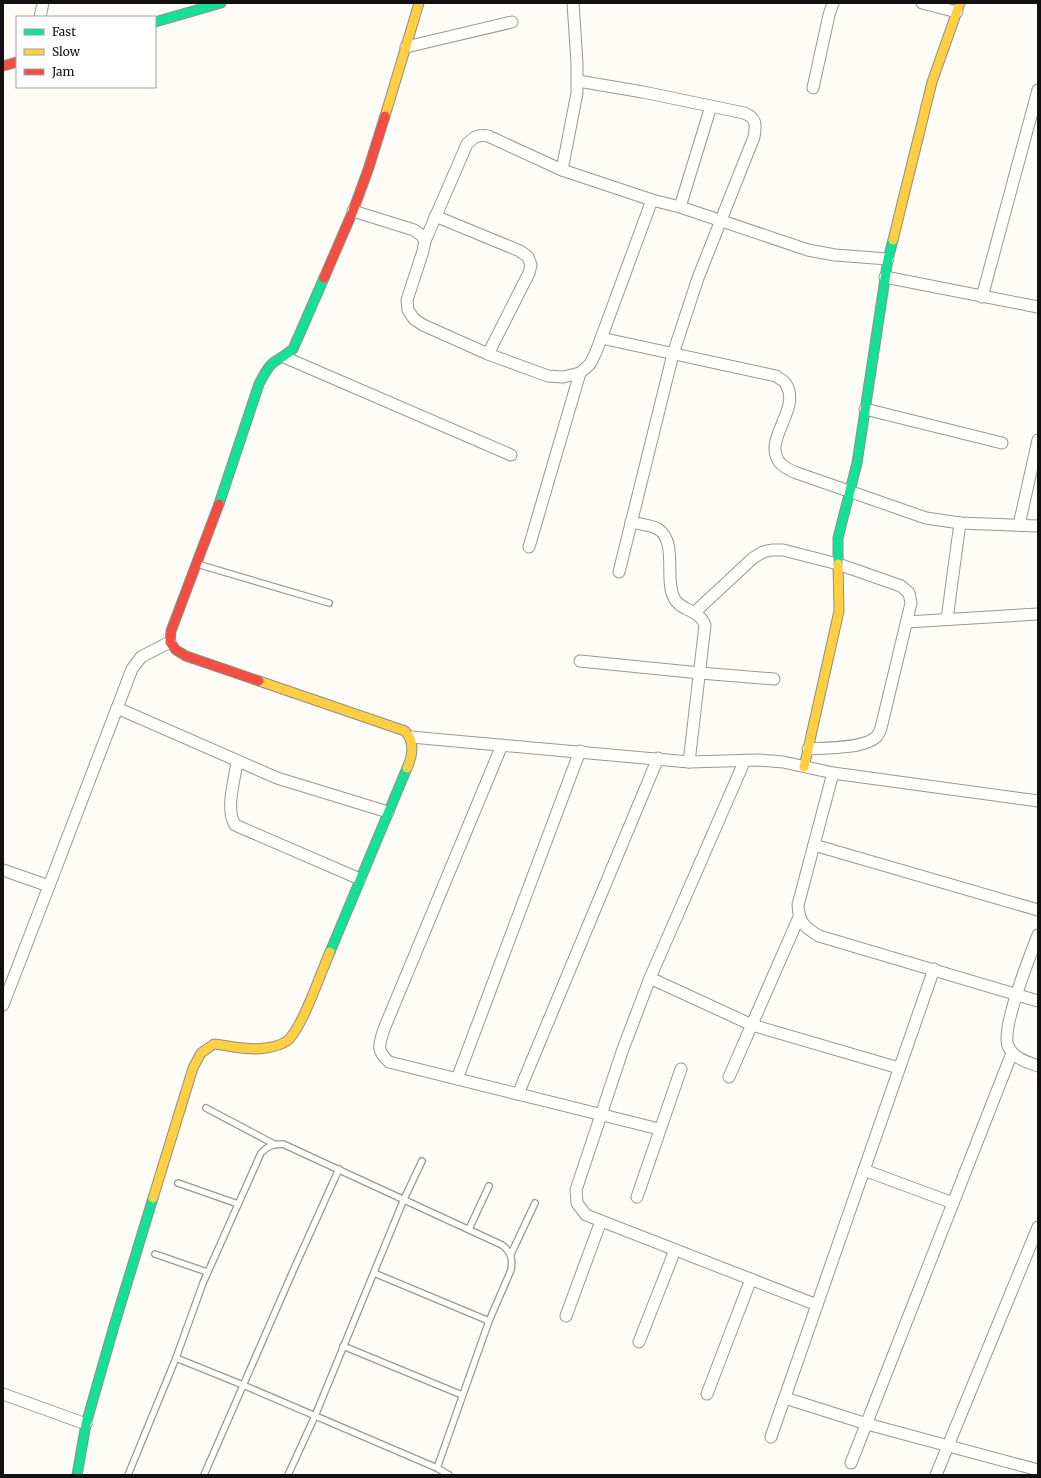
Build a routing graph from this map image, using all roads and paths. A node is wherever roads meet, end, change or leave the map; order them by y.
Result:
1 (43, 3) edge
2 (221, 3) edge
3 (420, 3) edge
4 (573, 3) edge
5 (833, 3) edge
6 (922, 3) edge
7 (958, 8) edge
8 (40, 16) edge
9 (156, 22) edge
10 (512, 22) dead end
11 (406, 47) junction
12 (16, 62) edge
13 (3, 66) edge
14 (578, 80) junction
15 (813, 88) dead end
16 (1038, 90) edge
17 (711, 106) junction
18 (562, 170) junction
19 (652, 200) junction
20 (680, 207) junction
21 (353, 211) junction
22 (435, 216) junction
23 (720, 222) junction
24 (424, 241) junction
25 (888, 258) junction
26 (885, 277) junction
27 (982, 296) junction
28 (1038, 307) edge
29 (601, 338) junction
30 (488, 354) junction
31 (673, 354) junction
32 (284, 357) junction
33 (580, 373) junction
34 (865, 409) junction
35 (1038, 440) edge
36 (1002, 443) dead end
37 (511, 455) dead end
38 (850, 492) junction
39 (631, 522) junction
40 (960, 523) junction
41 (1019, 525) junction
42 (1038, 526) edge
43 (529, 547) dead end
44 (197, 564) junction
45 (838, 564) junction
46 (619, 572) dead end
47 (329, 603) dead end
48 (695, 612) junction
49 (1038, 614) edge
50 (947, 619) junction
51 (907, 622) junction
52 (170, 642) junction
53 (580, 661) dead end
54 (700, 673) junction
55 (774, 678) dead end
56 (117, 708) junction
57 (411, 737) junction
58 (502, 745) junction
59 (808, 749) junction
60 (580, 751) junction
61 (658, 758) junction
62 (237, 760) junction
63 (745, 760) junction
64 (689, 762) junction
65 (804, 767) junction
66 (833, 773) junction
67 (1038, 801) edge
68 (388, 812) junction
69 (814, 845) junction
70 (3, 870) edge
71 (360, 879) junction
72 (49, 886) junction
73 (1038, 910) edge
74 (799, 917) junction
75 (1038, 935) edge
76 (934, 969) junction
77 (650, 978) junction
78 (1017, 994) junction
79 (1038, 1001) edge
80 (3, 1006) edge
81 (752, 1024) junction
82 (1012, 1053) junction
83 (1038, 1066) edge
84 (899, 1068) junction
85 (681, 1069) dead end
86 (729, 1077) dead end
87 (457, 1079) junction
88 (518, 1094) junction
89 (206, 1108) dead end
90 (601, 1114) junction
91 (659, 1130) junction
92 (274, 1144) junction
93 (422, 1161) dead end
94 (339, 1169) junction
95 (864, 1170) junction
96 (178, 1183) dead end
97 (489, 1186) dead end
98 (637, 1197) dead end
99 (404, 1199) junction
100 (535, 1203) dead end
101 (953, 1203) junction
102 (238, 1204) junction
103 (601, 1221) junction
104 (1038, 1227) edge
105 (469, 1229) junction
106 (676, 1250) junction
107 (155, 1254) dead end
108 (511, 1254) junction
109 (207, 1272) junction
110 (374, 1273) junction
111 (751, 1279) junction
112 (817, 1305) junction
113 (566, 1316) dead end
114 (489, 1321) junction
115 (639, 1342) dead end
116 (343, 1346) junction
117 (176, 1358) junction
118 (243, 1385) junction
119 (3, 1394) edge
120 (707, 1394) dead end
121 (462, 1395) junction
122 (785, 1398) junction
123 (315, 1416) junction
124 (86, 1424) junction
125 (866, 1424) junction
126 (771, 1437) dead end
127 (948, 1446) junction
128 (851, 1463) dead end
129 (437, 1468) junction
130 (1037, 1471) edge
131 (77, 1475) edge
132 (128, 1475) edge
133 (204, 1475) edge
134 (288, 1475) edge
135 (448, 1475) edge
136 (936, 1475) edge

1 - 8 street
2 - 9 main road
3 - 11 main road
4 - 14 street
5 - 15 street
6 - 7 street
7 - 25 main road
10 - 11 street
11 - 21 main road
12 - 13 main road
14 - 17 street
14 - 18 street
16 - 27 street
17 - 20 street
17 - 23 street
18 - 19 street
18 - 22 street
19 - 20 street
19 - 29 street
20 - 23 street
21 - 24 street
21 - 32 main road
22 - 24 street
22 - 30 street
23 - 25 street
23 - 31 street
24 - 30 street
25 - 26 main road
26 - 27 street
26 - 34 main road
27 - 28 street
29 - 31 street
29 - 33 street
30 - 33 street
31 - 38 street
31 - 39 street
32 - 37 street
32 - 44 main road
33 - 43 street
34 - 36 street
34 - 38 main road
35 - 41 street
38 - 40 street
38 - 45 main road
39 - 46 street
39 - 48 street
40 - 41 street
40 - 50 street
41 - 42 street
44 - 47 lane
44 - 52 main road
45 - 48 street
45 - 51 street
45 - 59 main road
48 - 54 street
49 - 50 street
50 - 51 street
51 - 59 street
52 - 56 street
52 - 57 main road
53 - 54 street
54 - 55 street
54 - 64 street
56 - 62 street
56 - 72 street
57 - 58 street
57 - 68 main road
58 - 60 street
58 - 87 street
59 - 65 main road
60 - 61 street
60 - 87 street
61 - 64 street
61 - 88 street
62 - 68 street
62 - 71 street
63 - 64 street
63 - 65 street
63 - 77 street
65 - 66 street
66 - 67 street
66 - 69 street
68 - 71 main road
69 - 73 street
69 - 74 street
70 - 72 street
71 - 124 main road
72 - 80 street
74 - 76 street
74 - 81 street
75 - 78 street
76 - 78 street
76 - 84 street
77 - 81 street
77 - 90 street
78 - 79 street
78 - 82 street
81 - 84 street
81 - 86 street
82 - 83 street
82 - 101 street
84 - 95 street
85 - 91 street
87 - 88 street
88 - 90 street
89 - 92 lane
90 - 91 street
90 - 103 street
91 - 98 street
92 - 94 lane
92 - 102 lane
93 - 99 lane
94 - 99 lane
94 - 118 lane
95 - 101 street
95 - 112 street
96 - 102 lane
97 - 105 lane
99 - 105 lane
99 - 110 lane
100 - 108 lane
101 - 125 street
102 - 109 lane
103 - 106 street
103 - 113 street
104 - 127 street
105 - 108 lane
106 - 111 street
106 - 115 street
107 - 109 lane
108 - 114 lane
109 - 117 lane
110 - 114 lane
110 - 116 lane
111 - 112 street
111 - 120 street
112 - 122 street
114 - 121 lane
116 - 121 lane
116 - 123 lane
117 - 118 lane
117 - 132 lane
118 - 123 lane
118 - 133 lane
119 - 124 street
121 - 129 lane
122 - 125 street
122 - 126 street
123 - 129 lane
123 - 134 lane
124 - 131 main road
125 - 127 street
125 - 128 street
127 - 130 street
127 - 136 street
129 - 135 lane

